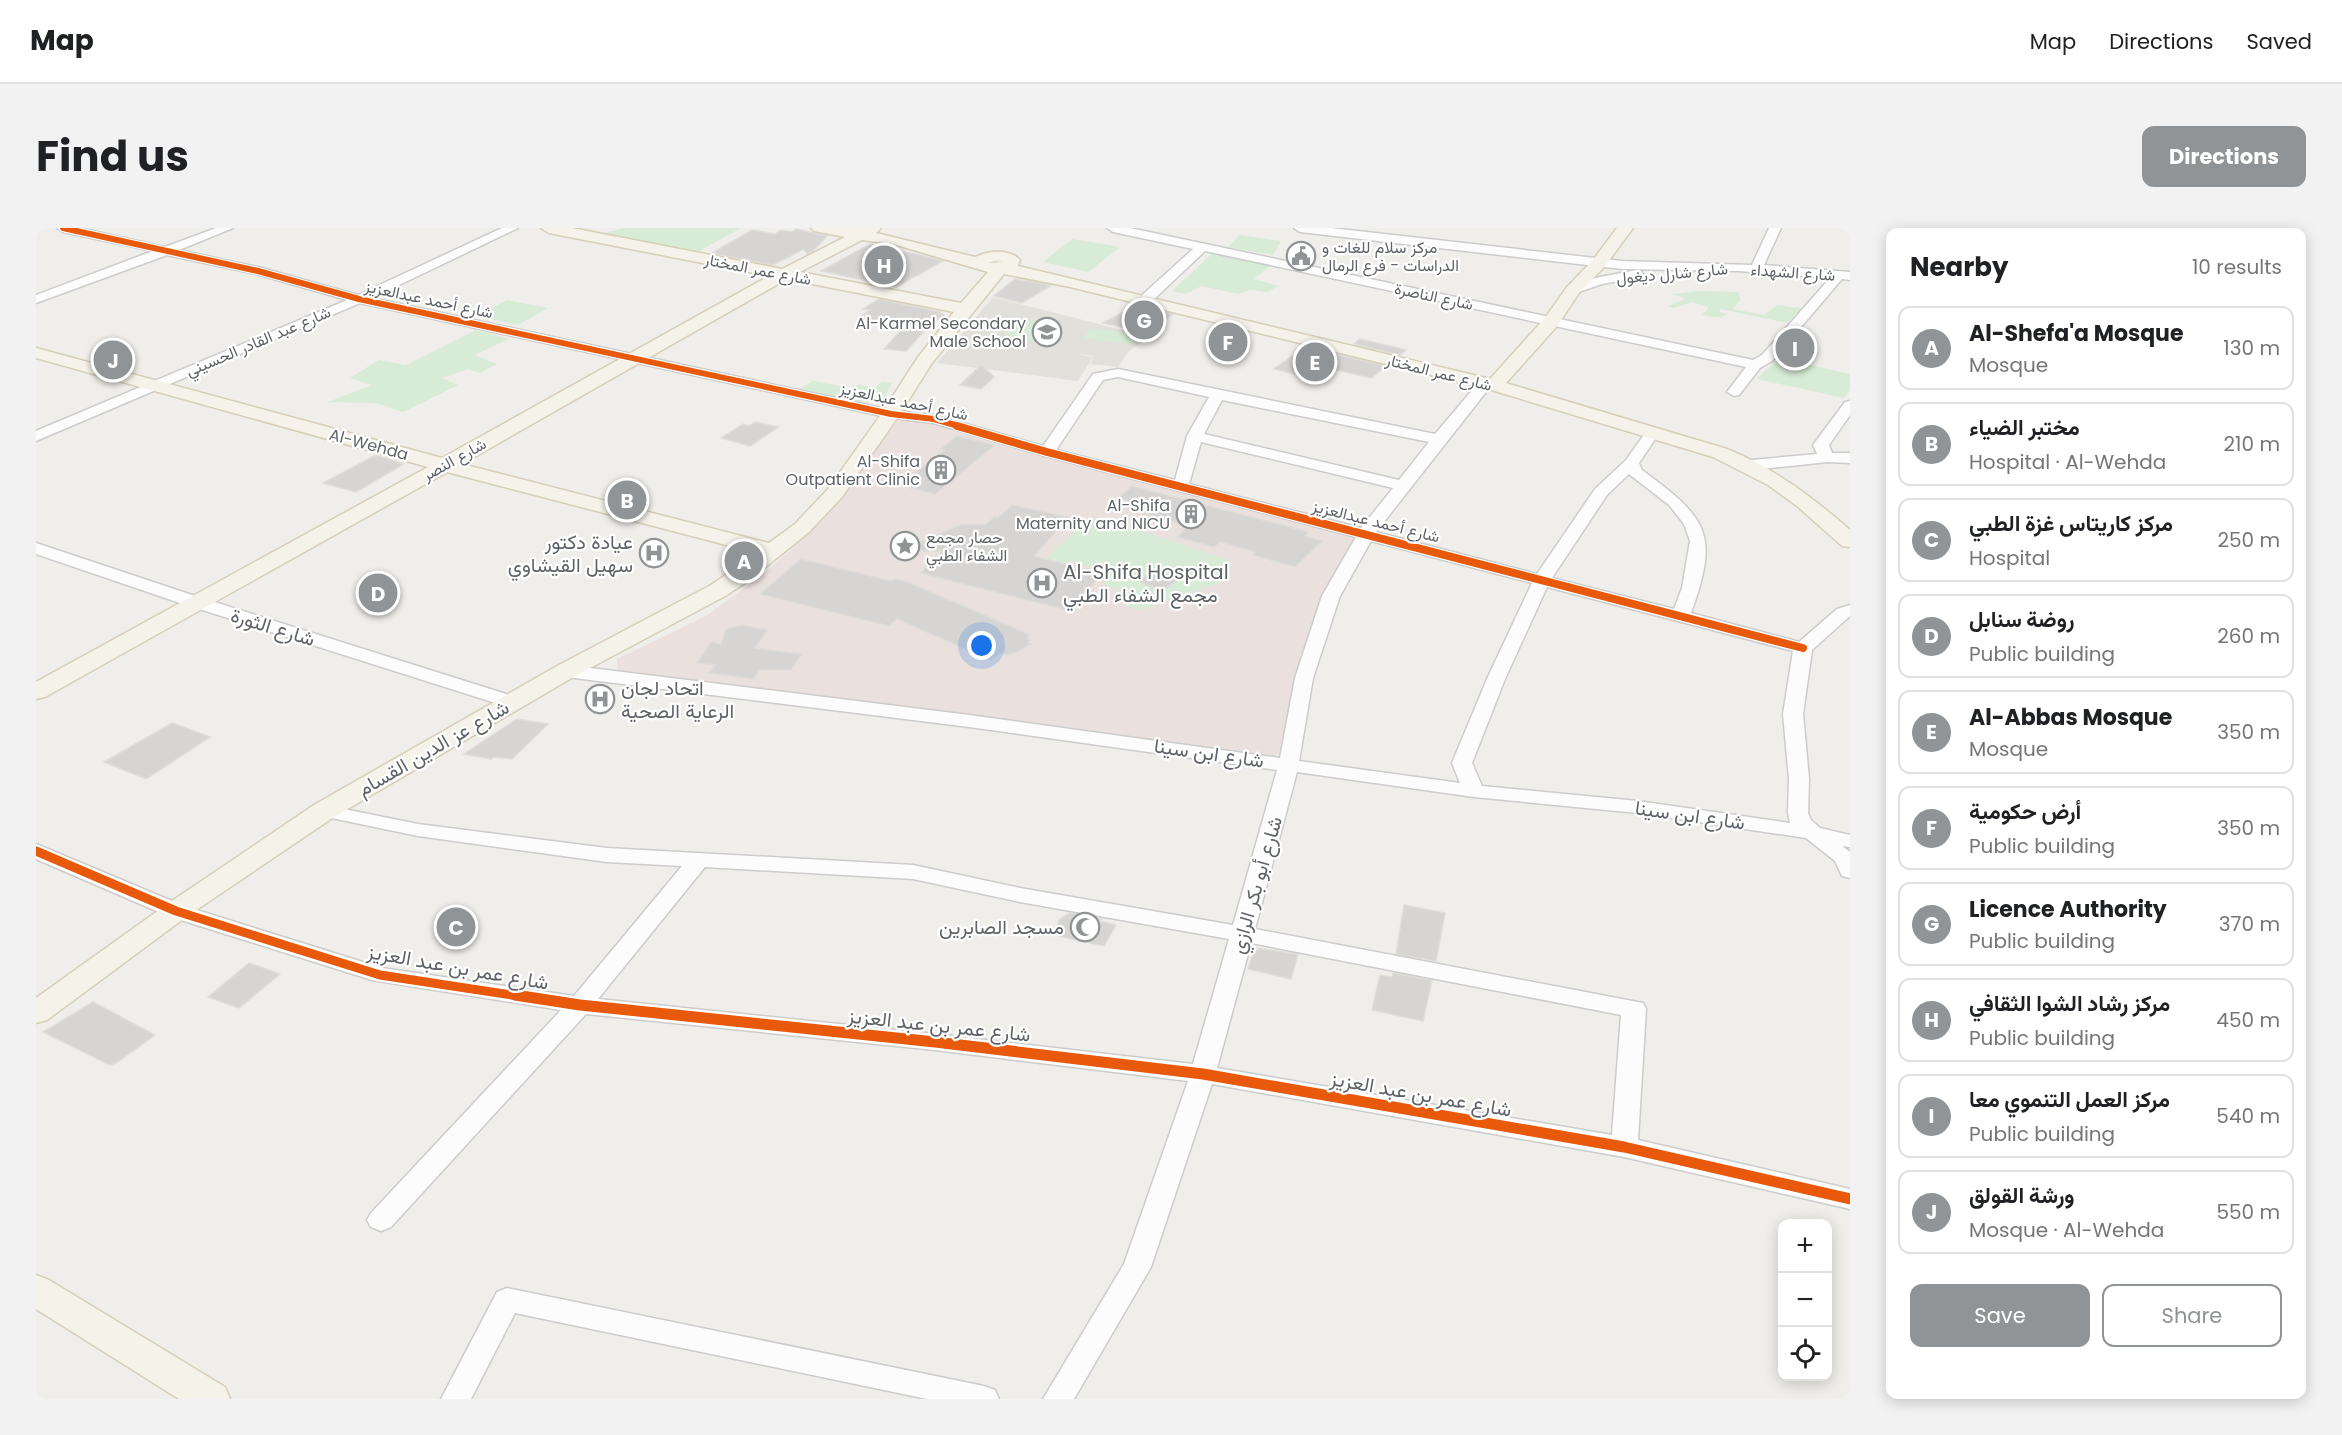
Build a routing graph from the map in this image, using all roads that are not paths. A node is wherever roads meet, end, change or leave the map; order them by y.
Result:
1 (63, 228) edge
2 (227, 228) edge
3 (512, 228) edge
4 (549, 228) edge
5 (819, 228) edge
6 (1113, 228) edge
7 (1300, 228) edge
8 (1438, 228) edge
9 (1607, 228) edge
10 (1625, 228) edge
11 (1775, 228) edge
12 (861, 230) edge
13 (1428, 242) junction
14 (1202, 247) junction
15 (167, 250) junction
16 (1582, 258) junction
17 (1601, 260) junction
18 (992, 263) junction
19 (1736, 268) junction
20 (1756, 269) junction
21 (1031, 273) junction
22 (778, 274) junction
23 (1844, 276) edge
24 (981, 289) junction
25 (1573, 290) junction
26 (1147, 298) junction
27 (36, 299) edge
28 (359, 299) junction
29 (966, 309) junction
30 (1544, 321) junction
31 (36, 353) edge
32 (630, 358) junction
33 (1755, 365) junction
34 (1489, 383) junction
35 (154, 385) junction
36 (1734, 392) dead end
37 (1218, 395) junction
38 (1850, 405) edge
39 (891, 414) junction
40 (1653, 432) junction
41 (36, 436) edge
42 (1195, 436) junction
43 (1439, 439) junction
44 (1047, 452) junction
45 (1828, 457) junction
46 (1850, 458) edge
47 (438, 463) junction
48 (1631, 463) junction
49 (1759, 464) junction
50 (1181, 486) junction
51 (1405, 486) junction
52 (1850, 528) edge
53 (1368, 534) junction
54 (1850, 541) edge
55 (36, 548) edge
56 (772, 550) junction
57 (1542, 579) junction
58 (191, 601) junction
59 (1850, 610) edge
60 (1681, 615) junction
61 (1803, 648) junction
62 (566, 671) junction
63 (36, 677) edge
64 (36, 692) edge
65 (512, 702) junction
66 (1289, 763) junction
67 (1474, 791) junction
68 (324, 812) junction
69 (1812, 832) junction
70 (1850, 841) edge
71 (36, 851) edge
72 (698, 861) junction
73 (1850, 871) edge
74 (176, 911) junction
75 (1243, 934) junction
76 (580, 1005) junction
77 (36, 1013) edge
78 (1203, 1074) junction
79 (1624, 1148) junction
80 (1850, 1199) edge
81 (381, 1220) dead end
82 (36, 1290) edge
83 (211, 1399) edge
84 (456, 1399) edge
85 (984, 1399) edge
86 (1058, 1399) edge

1 - 15 street, شارع أحمد عبدالعزيز
2 - 15 street
3 - 28 street, شارع عبد القادر الحسيني
4 - 22 main road, شارع عمر المختار
5 - 12 main road, شارع عمر المختار
6 - 14 street, شارع الناصرة
7 - 13 street, شارع الشهداء
8 - 13 street
9 - 16 main road, شارع شارل ديغول
10 - 17 main road, شارع شارل ديغول
11 - 20 street
12 - 18 main road, شارع عمر المختار
12 - 22 main road, شارع النصر
13 - 16 street, شارع الشهداء
14 - 26 street
14 - 30 street, شارع الناصرة
15 - 27 street
15 - 28 street, شارع أحمد عبدالعزيز
16 - 17 street, شارع الشهداء
16 - 30 main road, شارع شارل ديغول
17 - 19 street, شارع الشهداء
17 - 25 main road, شارع شارل ديغول
18 - 21 main road, شارع عمر المختار
18 - 24 main road
18 - 26 main road, شارع عمر المختار
19 - 20 street, شارع الشهداء
19 - 25 street, شارع شارل ديغول
20 - 23 street, شارع الشهداء
21 - 24 main road
21 - 26 main road, شارع عمر المختار
22 - 29 main road, شارع عمر المختار
22 - 32 main road, شارع النصر
23 - 33 street
24 - 29 main road, شارع عز الدين القسام
25 - 30 main road, شارع شارل ديغول
26 - 34 main road, شارع عمر المختار
28 - 32 street, شارع أحمد عبدالعزيز
28 - 35 street, شارع عبد القادر الحسيني
29 - 39 main road, شارع عز الدين القسام
30 - 33 street, شارع الناصرة
30 - 34 main road, شارع شارل ديغول
31 - 35 main road, Al-Wehda
32 - 39 street, شارع أحمد عبدالعزيز
32 - 47 main road, شارع النصر
33 - 36 street
34 - 40 main road, شارع عمر المختار
34 - 43 street, شارع أبو بكر الرازي
34 - 49 main road, شارع عمر المختار
35 - 41 street, شارع عبد القادر الحسيني
35 - 47 main road, Al-Wehda
37 - 42 street
37 - 43 street
37 - 44 street
38 - 45 street
39 - 44 street, شارع أحمد عبدالعزيز
39 - 56 main road, شارع عز الدين القسام
40 - 48 street
40 - 49 main road, شارع عمر المختار
42 - 50 street
42 - 51 street
43 - 51 street, شارع أبو بكر الرازي
44 - 50 street, شارع أحمد عبدالعزيز
45 - 46 street
45 - 49 street
47 - 56 main road, Al-Wehda
47 - 58 main road, شارع النصر
48 - 57 street
48 - 60 street
49 - 52 main road, شارع عمر المختار
49 - 54 main road, شارع عمر المختار
50 - 53 street, شارع أحمد عبدالعزيز
51 - 53 street, شارع أبو بكر الرازي
53 - 57 street, شارع أحمد عبدالعزيز
53 - 66 street, شارع أبو بكر الرازي
55 - 58 street, شارع الثورة
56 - 62 main road, شارع عز الدين القسام
57 - 60 street, شارع أحمد عبدالعزيز
57 - 67 street
58 - 63 main road, شارع النصر
58 - 64 main road, شارع النصر
58 - 65 street, شارع الثورة
59 - 61 street
60 - 61 street, شارع أحمد عبدالعزيز
61 - 69 street
62 - 65 main road, شارع عز الدين القسام
62 - 66 street, شارع ابن سينا
65 - 68 main road, شارع عز الدين القسام
66 - 67 street, شارع ابن سينا
66 - 75 street, شارع أبو بكر الرازي
67 - 69 street, شارع ابن سينا
68 - 72 street
68 - 74 main road, شارع عز الدين القسام
69 - 70 street, شارع ابن سينا
69 - 73 street
71 - 74 street, شارع عمر بن عبد العزيز
72 - 75 street
72 - 76 street
74 - 76 street, شارع عمر بن عبد العزيز
74 - 77 main road, شارع عز الدين القسام
75 - 78 street, شارع أبو بكر الرازي
75 - 79 street
76 - 78 street, شارع عمر بن عبد العزيز
76 - 81 street
78 - 79 street, شارع عمر بن عبد العزيز
78 - 86 street, شارع أبو بكر الرازي
79 - 80 street, شارع عمر بن عبد العزيز
82 - 83 main road
84 - 85 street

